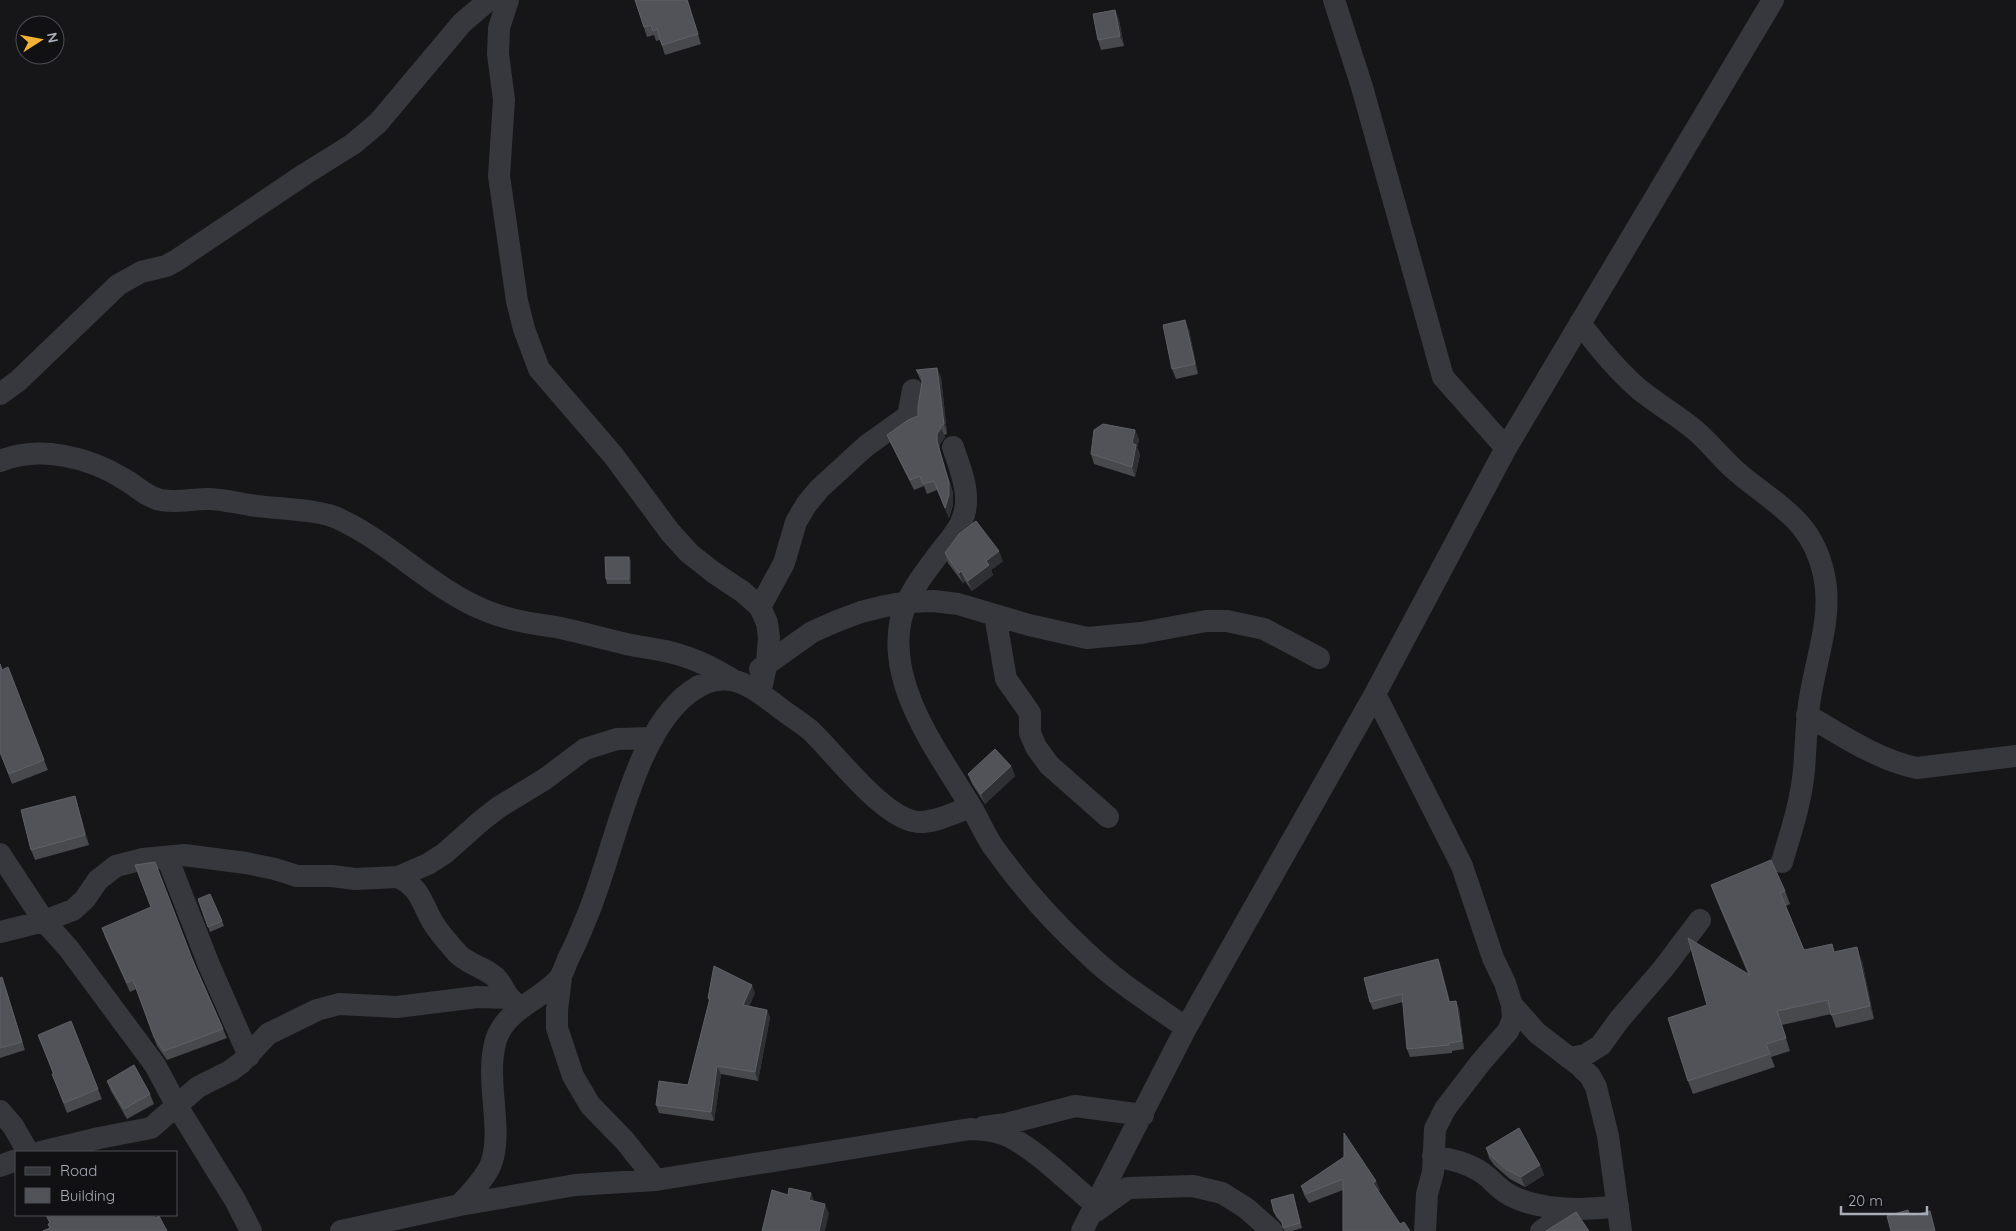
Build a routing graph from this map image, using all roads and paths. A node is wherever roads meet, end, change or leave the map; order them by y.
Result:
1 (489, 0) edge
2 (508, 0) edge
3 (1334, 0) edge
4 (1773, 0) edge
5 (1580, 323) junction
6 (913, 390) dead end
7 (0, 394) edge
8 (953, 447) dead end
9 (1506, 448) junction
10 (0, 461) edge
11 (906, 602) junction
12 (760, 607) junction
13 (995, 615) junction
14 (1319, 658) dead end
15 (767, 662) junction
16 (734, 680) junction
17 (760, 693) junction
18 (1375, 694) junction
19 (1807, 715) junction
20 (653, 738) junction
21 (2016, 756) edge
22 (971, 806) junction
23 (1108, 817) dead end
24 (0, 854) edge
25 (167, 856) junction
26 (1782, 862) dead end
27 (398, 877) junction
28 (1700, 920) dead end
29 (44, 921) junction
30 (0, 932) edge
31 (561, 978) junction
32 (516, 1002) junction
33 (1512, 1005) junction
34 (1186, 1028) junction
35 (249, 1056) junction
36 (1569, 1058) junction
37 (177, 1106) junction
38 (0, 1110) edge
39 (1143, 1115) junction
40 (970, 1129) junction
41 (27, 1151) edge
42 (45, 1151) edge
43 (1433, 1156) junction
44 (15, 1160) edge
45 (0, 1166) edge
46 (656, 1180) junction
47 (460, 1205) junction
48 (1618, 1206) junction
49 (1572, 1210) junction
50 (1089, 1217) edge
51 (251, 1231) edge
52 (341, 1231) edge
53 (1272, 1231) edge
54 (1425, 1231) edge
55 (1541, 1231) edge
56 (1621, 1231) edge

1 - 7 street
2 - 12 street
3 - 9 street
4 - 5 street
5 - 9 street
5 - 19 street
6 - 12 street
8 - 11 street
9 - 18 street
10 - 16 street
11 - 13 street
11 - 15 street
11 - 22 street
12 - 15 street
13 - 14 street
13 - 23 street
15 - 16 street
15 - 17 street
16 - 17 street
16 - 20 street
17 - 22 street
18 - 33 street
18 - 34 street
19 - 21 street
19 - 26 street
20 - 27 street
20 - 31 street
22 - 34 street
24 - 29 street
25 - 27 street
25 - 29 street
25 - 35 street
27 - 32 street
28 - 36 street
29 - 30 street
29 - 37 street
31 - 32 street
31 - 46 street
32 - 35 street
32 - 47 street
33 - 36 street
33 - 43 street
34 - 39 street
35 - 37 street
36 - 48 street
37 - 42 street
37 - 51 street
38 - 41 street
39 - 40 street
39 - 50 street
40 - 46 street
40 - 50 street
43 - 49 street
43 - 54 street
44 - 45 street
46 - 47 street
47 - 52 street
48 - 49 street
48 - 56 street
49 - 55 street
50 - 53 street

